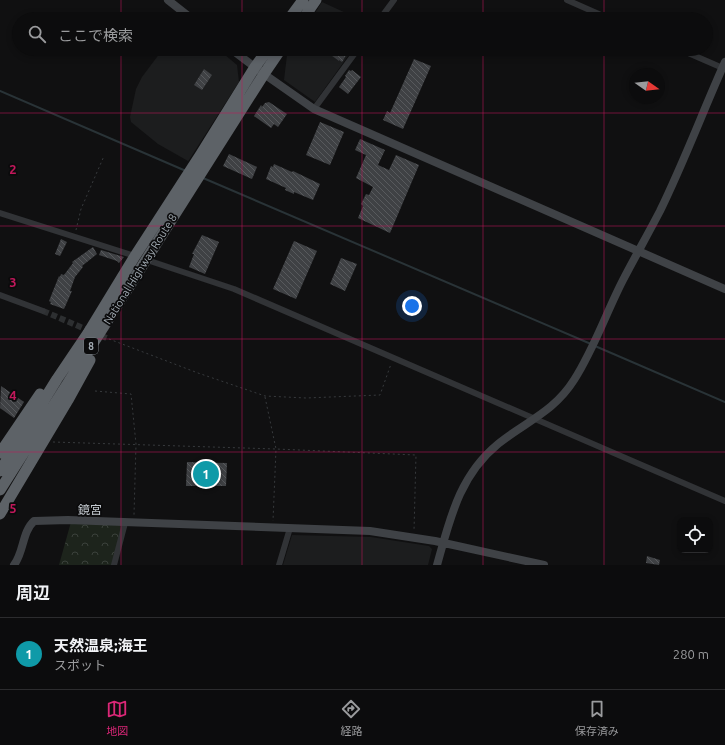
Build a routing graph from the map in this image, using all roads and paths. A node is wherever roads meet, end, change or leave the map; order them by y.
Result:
1 (168, 0) edge
2 (302, 0) edge
3 (316, 0) edge
4 (394, 0) edge
5 (567, 0) edge
6 (183, 12) edge
7 (294, 12) edge
8 (307, 12) edge
9 (385, 12) edge
10 (594, 12) edge
11 (240, 56) edge
12 (265, 56) edge
13 (274, 56) edge
14 (353, 56) edge
15 (698, 56) edge
16 (724, 66) edge
17 (259, 70) junction
18 (314, 109) junction
19 (104, 156) dead end
20 (178, 199) junction
21 (0, 213) edge
22 (75, 237) junction
23 (639, 251) junction
24 (135, 256) junction
25 (147, 260) junction
26 (725, 289) edge
27 (126, 292) junction
28 (0, 295) edge
29 (105, 305) junction
30 (43, 311) tunnel mouth
31 (109, 339) tunnel mouth
32 (394, 358) junction
33 (95, 391) dead end
34 (265, 396) junction
35 (535, 419) junction
36 (43, 441) junction
37 (136, 444) junction
38 (276, 449) junction
39 (0, 453) edge
40 (0, 471) edge
41 (0, 490) edge
42 (725, 501) edge
43 (0, 514) edge
44 (129, 523) junction
45 (273, 528) junction
46 (290, 528) junction
47 (413, 537) junction
48 (443, 543) junction
49 (14, 565) edge
50 (114, 565) edge
51 (279, 565) edge
52 (437, 565) edge
53 (544, 565) edge

1 - 6 street
2 - 7 highway
3 - 8 highway
4 - 9 street
5 - 10 street
11 - 17 street
12 - 17 highway, National Highway Route 8 / 8
13 - 17 highway, National Highway Route 8 / 8
14 - 18 street
15 - 16 street
16 - 23 street
17 - 18 street
17 - 20 highway, National Highway Route 8 / 8
18 - 23 street
19 - 22 path
20 - 24 highway, National Highway Route 8 / 8
20 - 25 highway, National Highway Route 8 / 8
21 - 22 street
22 - 24 street
23 - 26 street
23 - 35 street
24 - 29 highway, National Highway Route 8 / 8
25 - 27 highway, National Highway Route 8 / 8
25 - 32 street
27 - 36 highway, 8
27 - 41 highway, National Highway Route 8 / 8
28 - 30 street
29 - 39 highway, 8
29 - 40 highway, National Highway Route 8 / 8
31 - 34 path
32 - 34 path
32 - 35 street
33 - 37 path
34 - 38 path
35 - 42 street
35 - 48 street
36 - 37 path
36 - 43 highway, 8
37 - 38 path
37 - 44 path
38 - 45 path
38 - 47 path
44 - 45 street
44 - 49 street
44 - 50 street
45 - 46 street
46 - 47 street
46 - 51 street
47 - 48 street
48 - 52 street
48 - 53 street

